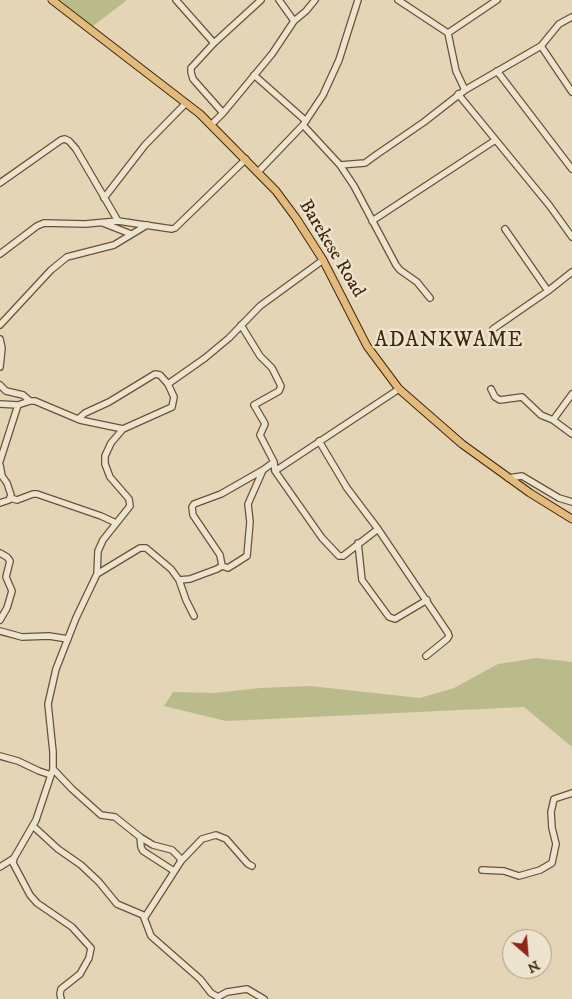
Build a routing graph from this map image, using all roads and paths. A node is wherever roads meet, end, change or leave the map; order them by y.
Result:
1 (52, 0) edge
2 (176, 0) edge
3 (261, 0) edge
4 (279, 0) edge
5 (315, 0) edge
6 (358, 0) edge
7 (398, 0) edge
8 (498, 0) edge
9 (572, 17) edge
10 (294, 21) junction
11 (448, 33) junction
12 (214, 42) junction
13 (540, 46) junction
14 (497, 71) junction
15 (254, 75) junction
16 (465, 90) junction
17 (572, 92) edge
18 (458, 94) junction
19 (186, 103) junction
20 (223, 113) junction
21 (304, 123) junction
22 (212, 124) junction
23 (494, 141) junction
24 (246, 159) junction
25 (340, 165) junction
26 (572, 169) edge
27 (258, 172) junction
28 (0, 183) edge
29 (104, 198) junction
30 (118, 221) junction
31 (372, 221) junction
32 (102, 223) junction
33 (148, 225) junction
34 (505, 229) dead end
35 (131, 234) junction
36 (572, 237) edge
37 (0, 254) edge
38 (323, 260) junction
39 (572, 272) edge
40 (548, 291) junction
41 (430, 298) dead end
42 (0, 325) edge
43 (241, 325) junction
44 (493, 328) dead end
45 (0, 339) edge
46 (0, 366) edge
47 (168, 384) junction
48 (0, 385) edge
49 (399, 389) junction
50 (491, 389) dead end
51 (572, 394) edge
52 (30, 401) junction
53 (0, 404) edge
54 (18, 405) junction
55 (78, 419) junction
56 (552, 420) junction
57 (122, 429) junction
58 (572, 434) edge
59 (319, 441) junction
60 (274, 462) junction
61 (0, 463) edge
62 (263, 470) junction
63 (276, 470) junction
64 (508, 478) junction
65 (10, 498) junction
66 (572, 502) edge
67 (0, 503) edge
68 (572, 519) edge
69 (116, 523) junction
70 (378, 529) junction
71 (358, 543) junction
72 (0, 553) edge
73 (222, 566) junction
74 (98, 574) junction
75 (179, 580) junction
76 (427, 600) junction
77 (194, 616) dead end
78 (0, 620) edge
79 (0, 631) edge
80 (68, 639) junction
81 (426, 656) dead end
82 (0, 756) edge
83 (52, 772) junction
84 (572, 793) edge
85 (33, 826) junction
86 (140, 837) junction
87 (14, 858) junction
88 (181, 861) junction
89 (0, 866) edge
90 (252, 866) dead end
91 (482, 870) dead end
92 (174, 871) junction
93 (145, 916) junction
94 (61, 999) edge
95 (264, 999) edge

1 - 19 main road, Barekese Road
2 - 12 street
3 - 12 street
4 - 10 street
5 - 10 street
6 - 21 street
7 - 11 street
8 - 11 street
9 - 13 street
10 - 15 street
11 - 16 street
12 - 20 street
13 - 14 street
13 - 17 street
14 - 16 street
14 - 26 street
15 - 20 street
15 - 21 street
16 - 18 street
18 - 23 street
18 - 25 street
19 - 22 main road, Barekese Road
19 - 29 street
20 - 22 street
21 - 25 street
21 - 27 street
22 - 24 main road, Barekese Road
23 - 31 street
23 - 36 street
24 - 27 main road, Barekese Road
24 - 33 street
25 - 31 street
27 - 38 main road, Barekese Road
28 - 29 street
29 - 30 street
30 - 32 street
30 - 33 street
31 - 41 street
32 - 35 street
32 - 37 street
33 - 35 street
34 - 40 street
35 - 42 street
38 - 43 street
38 - 49 main road, Barekese Road
39 - 40 street
40 - 44 street
43 - 47 street
43 - 60 street
45 - 46 street
47 - 55 street
47 - 57 street
48 - 52 street
49 - 59 street
49 - 64 main road, Barekese Road
50 - 56 street
51 - 56 street
52 - 54 street
52 - 55 street
53 - 54 street
54 - 61 street
55 - 57 street
56 - 58 street
57 - 69 street
59 - 63 street
59 - 70 street
60 - 62 street
60 - 63 street
61 - 65 street
62 - 73 street
62 - 73 street
63 - 71 street
64 - 66 street
64 - 68 main road, Barekese Road
65 - 67 street
65 - 69 street
69 - 74 street
70 - 71 street
70 - 76 street
71 - 76 street
72 - 78 street
73 - 75 street
74 - 75 street
74 - 80 street
75 - 77 street
76 - 81 street
79 - 80 street
80 - 83 street
82 - 83 street
83 - 85 street
83 - 86 street
84 - 91 street
85 - 87 street
85 - 93 street
86 - 88 street
86 - 92 street
87 - 89 street
87 - 94 street
88 - 90 street
88 - 92 street
92 - 93 street
93 - 95 street

